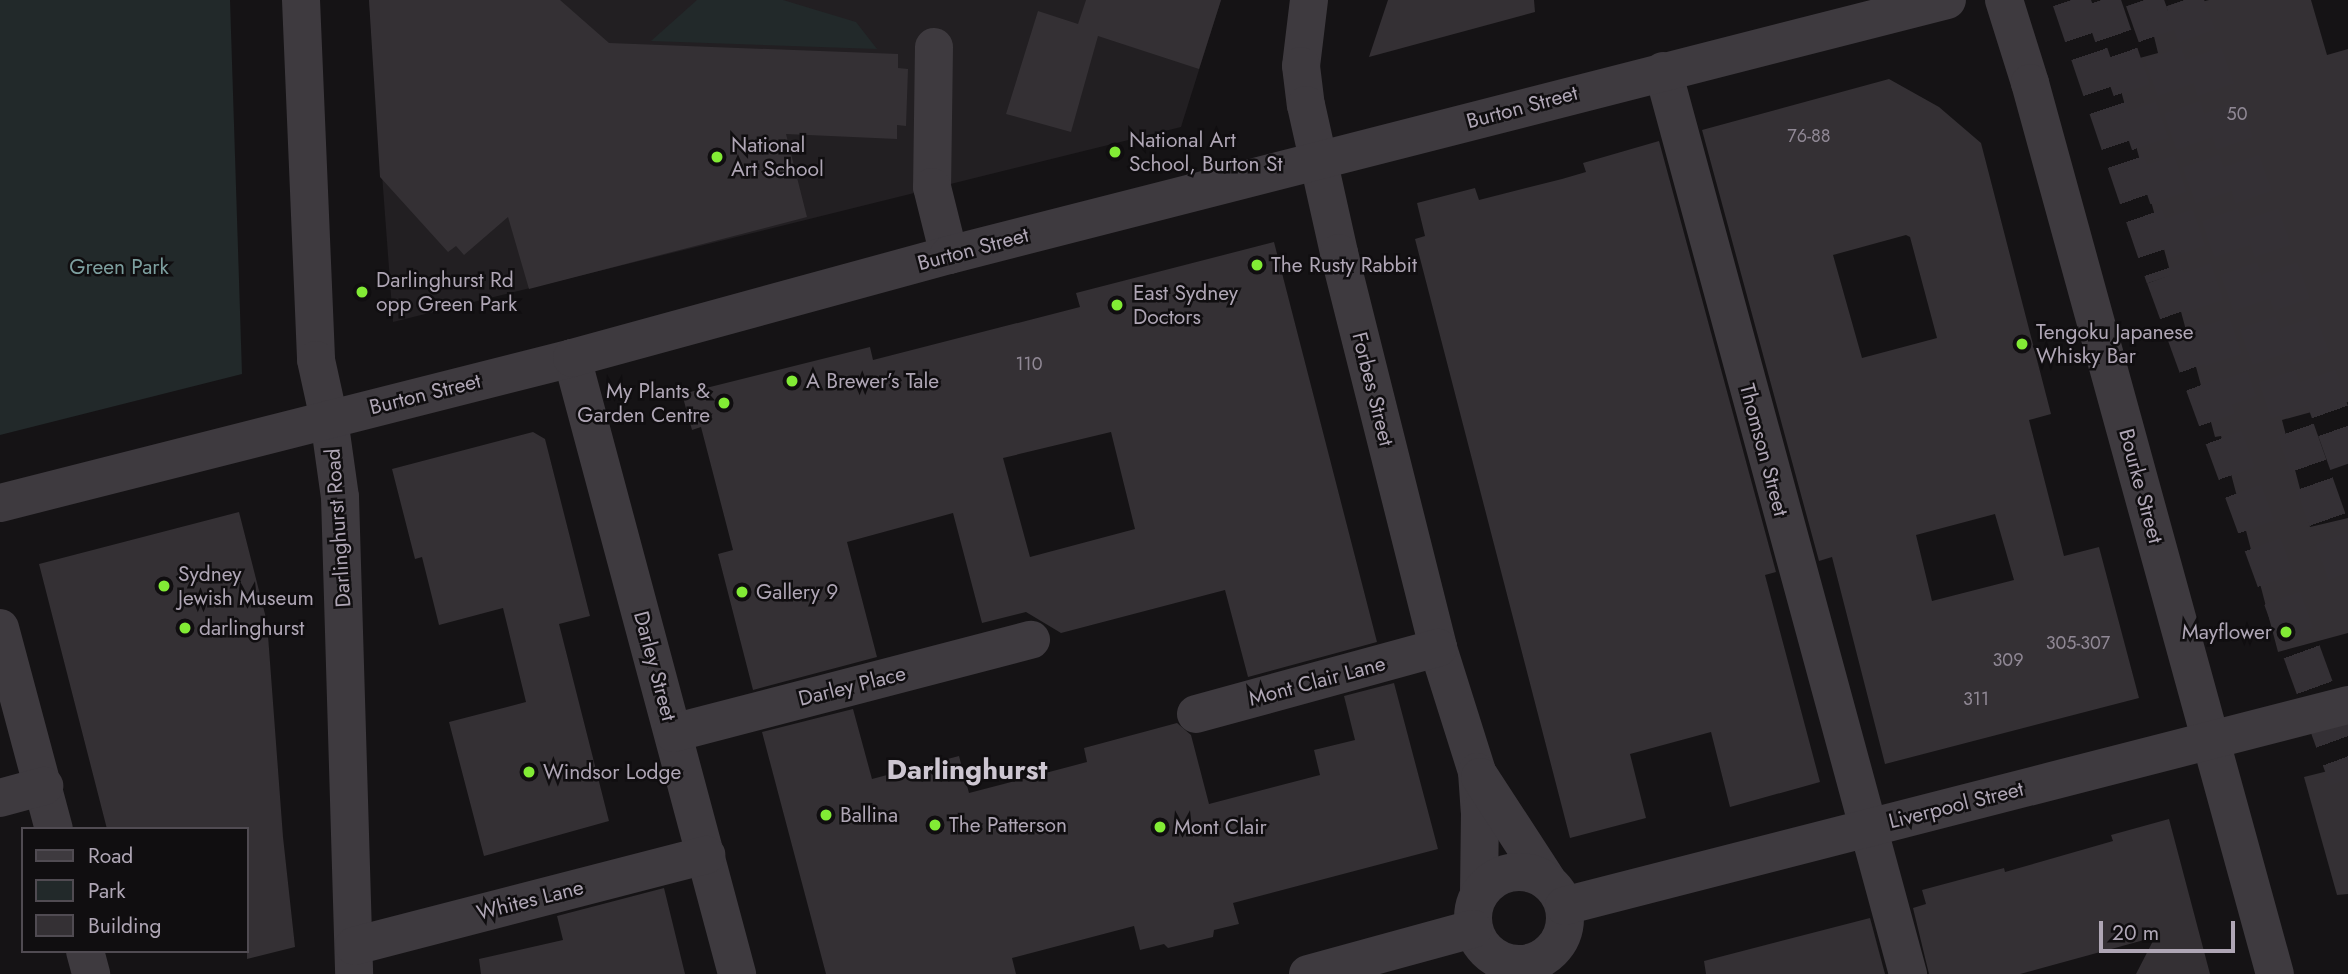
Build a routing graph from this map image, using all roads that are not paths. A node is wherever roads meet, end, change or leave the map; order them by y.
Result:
1 (301, 0) edge
2 (1308, 0) edge
3 (1947, 0) edge
4 (2004, 0) edge
5 (934, 47) dead end
6 (1663, 71) junction
7 (1319, 160) junction
8 (949, 255) junction
9 (572, 358) junction
10 (329, 419) junction
11 (0, 503) edge
12 (0, 628) edge
13 (1031, 640) dead end
14 (1438, 648) junction
15 (2348, 705) edge
16 (1196, 715) dead end
17 (673, 733) junction
18 (2208, 740) junction
19 (1477, 772) junction
20 (44, 786) junction
21 (0, 798) edge
22 (54, 827) edge
23 (1868, 828) junction
24 (706, 855) junction
25 (1555, 893) junction
26 (1476, 911) junction
27 (86, 953) edge
28 (354, 960) edge
29 (1534, 968) edge
30 (91, 974) edge
31 (737, 974) edge
32 (1308, 974) edge
33 (1908, 974) edge
34 (2275, 974) edge

1 - 10 street, Darlinghurst Road
2 - 7 street, Forbes Street
3 - 6 street, Burton Street
4 - 18 street, Bourke Street
5 - 8 street
6 - 7 street, Burton Street
6 - 23 street, Thomson Street
7 - 8 street, Burton Street
7 - 14 street, Forbes Street
8 - 9 street, Burton Street
9 - 10 street, Burton Street
9 - 17 street, Darley Street
10 - 11 street, Burton Street
10 - 28 street, Darlinghurst Road
12 - 20 street
13 - 17 street, Darley Place
14 - 16 street, Mont Clair Lane
14 - 19 street, Forbes Street
15 - 18 street, Liverpool Street
17 - 24 street, Darley Street
18 - 23 street, Liverpool Street
18 - 34 street, Bourke Street
19 - 25 street, Forbes Street
19 - 26 street, Forbes Street
20 - 21 street
20 - 22 street
23 - 25 street, Liverpool Street
23 - 33 street, Thomson Street
24 - 28 street, Whites Lane
24 - 31 street, Darley Street
25 - 26 street
25 - 29 street
26 - 29 street
26 - 32 street
27 - 30 street

